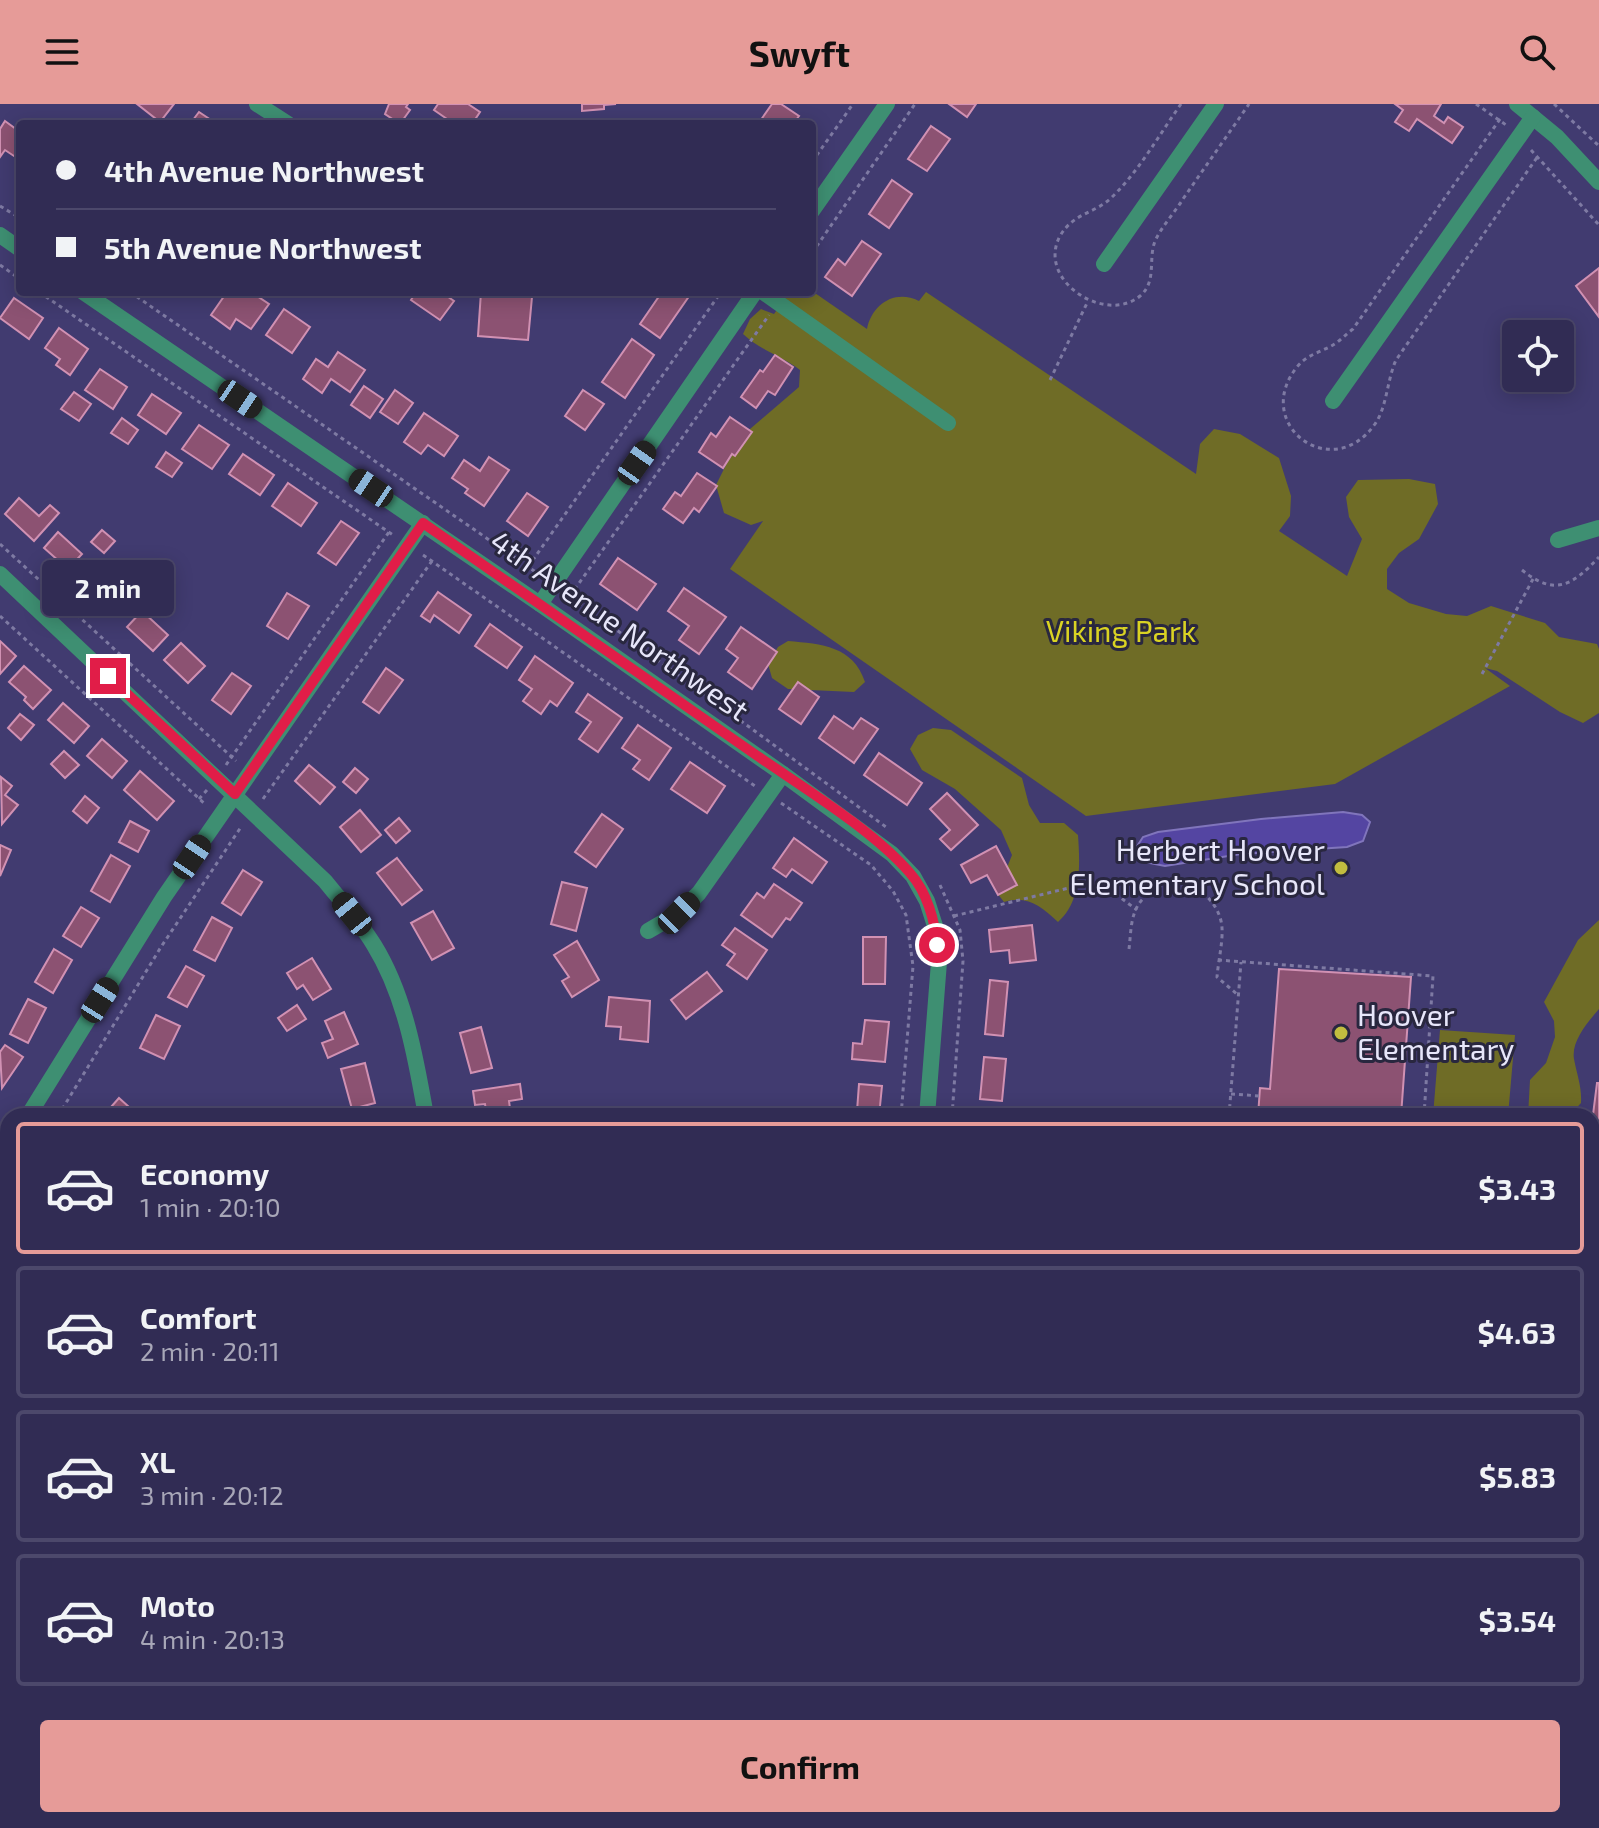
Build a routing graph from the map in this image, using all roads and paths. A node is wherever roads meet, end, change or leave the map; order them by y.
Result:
1 (257, 104) edge
2 (853, 104) edge
3 (887, 104) edge
4 (915, 104) edge
5 (1216, 104) edge
6 (1476, 104) edge
7 (1517, 104) edge
8 (1554, 104) edge
9 (1533, 117) junction
10 (1500, 119) dead end
11 (282, 120) edge
12 (1599, 146) edge
13 (816, 156) edge
14 (1538, 156) dead end
15 (1599, 182) edge
16 (816, 205) edge
17 (1599, 225) edge
18 (816, 247) edge
19 (1104, 264) dead end
20 (45, 296) edge
21 (89, 296) edge
22 (136, 296) edge
23 (718, 296) edge
24 (752, 296) edge
25 (769, 296) edge
26 (1088, 301) dead end
27 (777, 302) junction
28 (1050, 380) dead end
29 (1333, 401) dead end
30 (948, 423) dead end
31 (423, 523) junction
32 (1599, 528) edge
33 (1558, 540) dead end
34 (0, 544) edge
35 (1599, 557) edge
36 (1522, 570) dead end
37 (0, 574) edge
38 (1533, 579) junction
39 (570, 596) dead end
40 (540, 604) junction
41 (0, 616) edge
42 (1482, 674) dead end
43 (783, 774) junction
44 (268, 792) dead end
45 (235, 794) junction
46 (768, 794) junction
47 (199, 799) dead end
48 (237, 833) dead end
49 (1137, 910) junction
50 (954, 916) dead end
51 (960, 930) dead end
52 (648, 931) dead end
53 (1129, 949) dead end
54 (1218, 960) junction
55 (1241, 962) junction
56 (1238, 995) junction
57 (1231, 1094) junction
58 (1260, 1096) dead end
59 (33, 1108) edge
60 (63, 1108) edge
61 (424, 1108) edge
62 (902, 1108) edge
63 (928, 1108) edge
64 (953, 1108) edge
65 (1230, 1108) edge
66 (1425, 1108) edge

1 - 11 street
2 - 13 path
3 - 16 street
4 - 18 path
5 - 19 street
6 - 10 path
7 - 9 street
8 - 12 path
9 - 15 street
9 - 29 street
14 - 17 path
20 - 34 path
21 - 31 street, 4th Avenue Northwest
22 - 23 path
24 - 40 street
25 - 27 street
26 - 28 path
27 - 30 street
27 - 39 path
31 - 40 street, 4th Avenue Northwest
31 - 45 street
32 - 33 street
35 - 38 path
36 - 38 path
37 - 45 street
38 - 42 path
40 - 43 street, 4th Avenue Northwest
41 - 47 path
43 - 46 street
43 - 63 street, 4th Avenue Northwest
44 - 46 path
45 - 59 street
45 - 61 street
46 - 52 street
46 - 62 path
48 - 60 path
49 - 50 path
49 - 53 path
49 - 54 path
51 - 64 path
54 - 55 path
54 - 56 path
55 - 56 path
55 - 66 path
56 - 57 path
57 - 58 path
57 - 65 path

